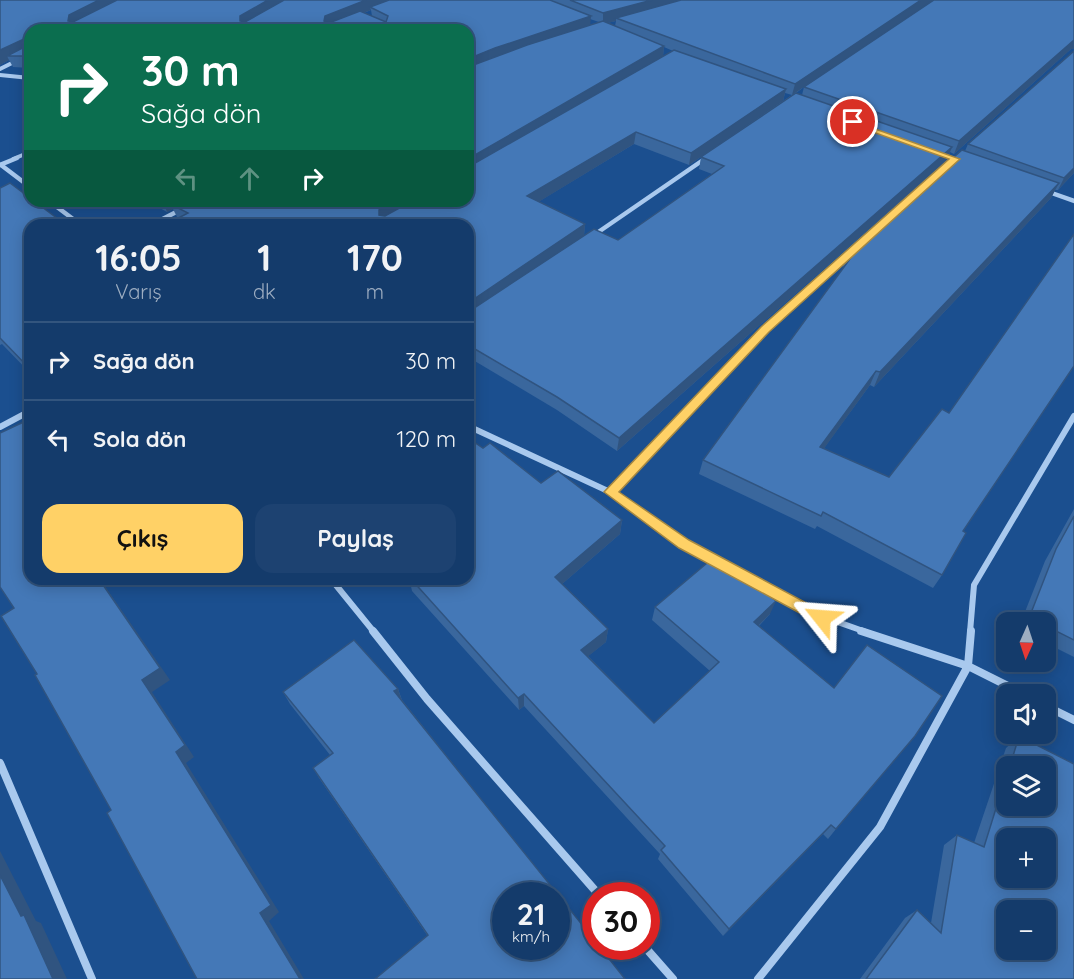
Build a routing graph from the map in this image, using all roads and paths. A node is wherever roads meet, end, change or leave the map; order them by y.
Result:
1 (24, 57) edge
2 (0, 69) edge
3 (0, 75) edge
4 (24, 77) edge
5 (24, 155) edge
6 (709, 155) edge
7 (0, 165) edge
8 (24, 183) edge
9 (1042, 189) edge
10 (1074, 201) edge
11 (57, 207) edge
12 (187, 207) edge
13 (73, 219) edge
14 (163, 219) edge
15 (591, 237) edge
16 (860, 243) edge
17 (24, 414) edge
18 (1074, 416) edge
19 (0, 427) edge
20 (474, 429) edge
21 (610, 492) junction
22 (336, 585) edge
23 (968, 666) junction
24 (1004, 684) edge
25 (1056, 711) edge
26 (1074, 720) edge
27 (0, 763) edge
28 (588, 882) edge
29 (656, 960) edge
30 (92, 979) edge
31 (673, 979) edge
32 (758, 979) edge

1 - 2 street
3 - 4 street
5 - 7 street
6 - 15 street
7 - 8 street
9 - 10 street
11 - 13 street
12 - 14 street
16 - 21 street
17 - 19 street
18 - 23 street
20 - 21 street
21 - 23 street
22 - 28 street
23 - 24 street
23 - 32 street
25 - 26 street
27 - 30 street
29 - 31 street

